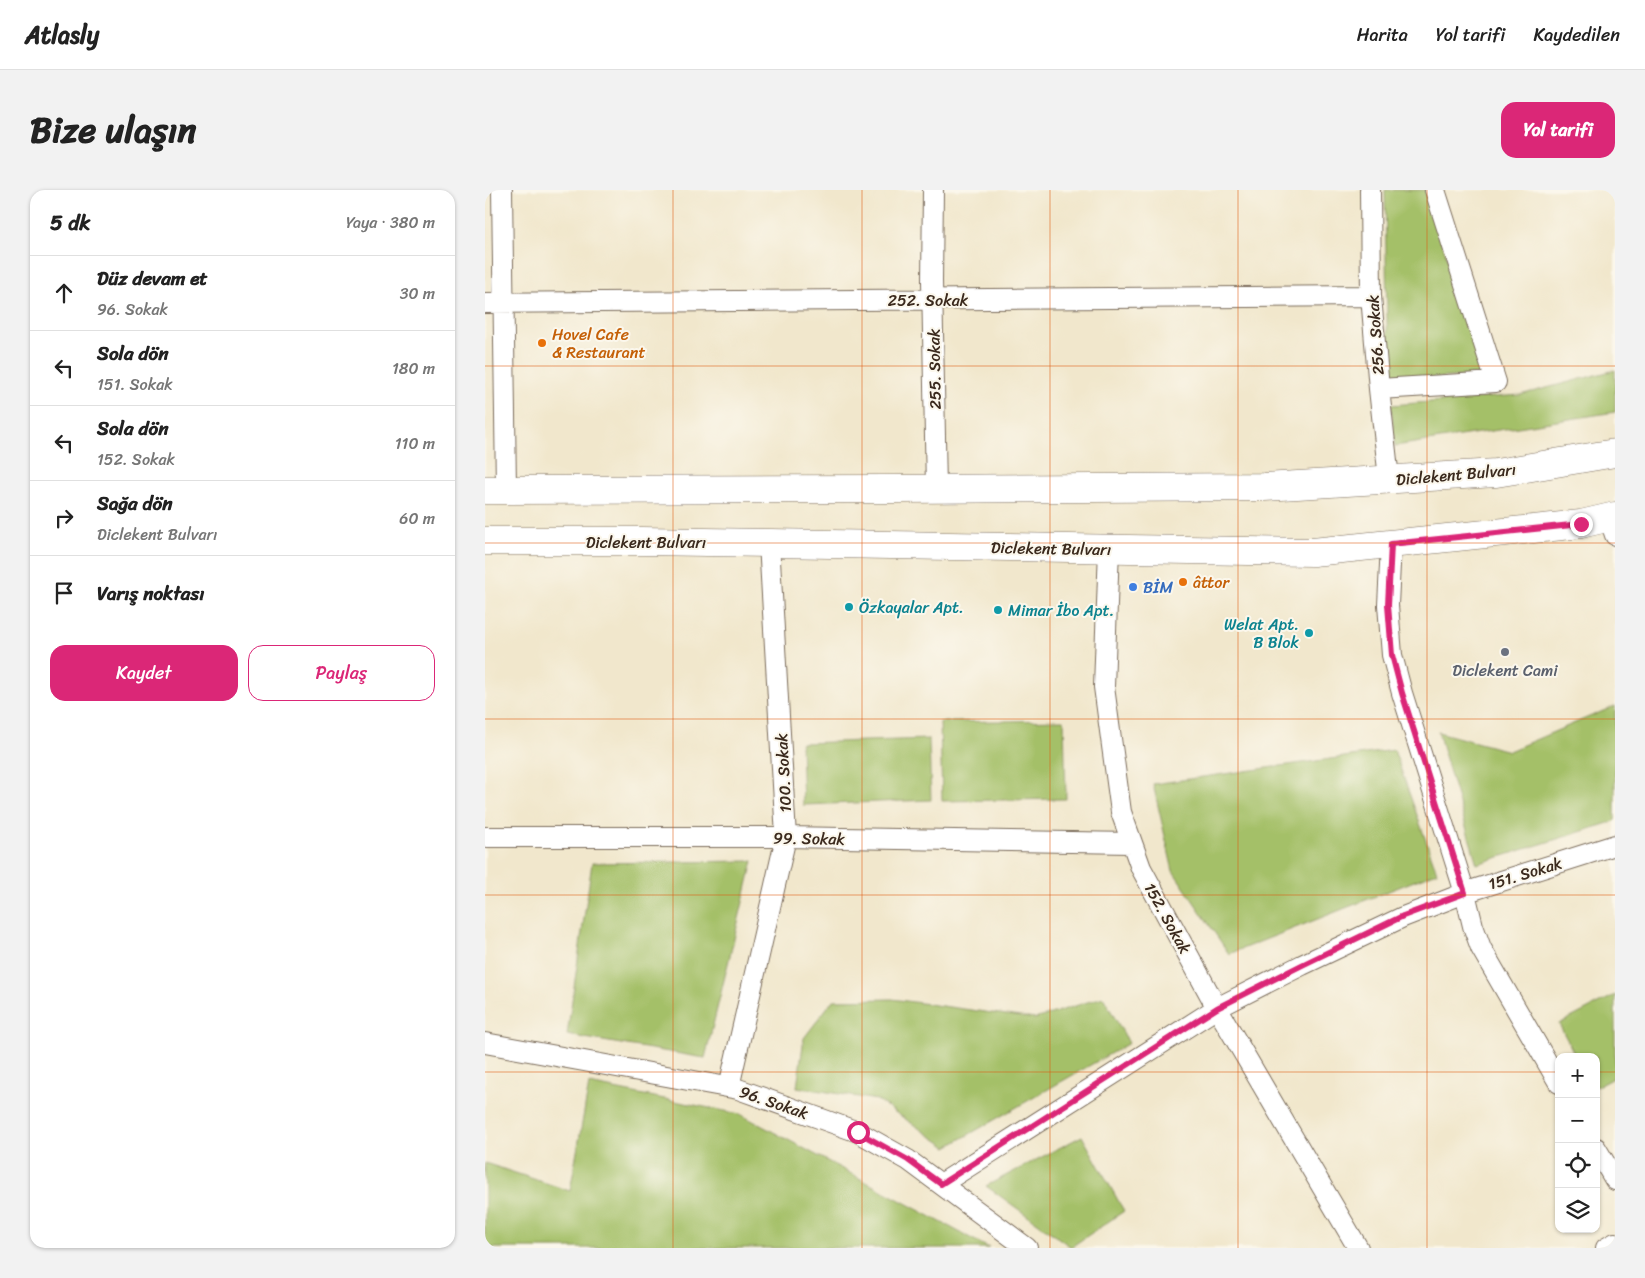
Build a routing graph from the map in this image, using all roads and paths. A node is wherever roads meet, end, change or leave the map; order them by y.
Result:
1 (502, 190) edge
2 (933, 190) edge
3 (1370, 190) edge
4 (1435, 190) edge
5 (1371, 296) junction
6 (933, 300) junction
7 (494, 302) edge
8 (1379, 389) junction
9 (1615, 453) edge
10 (1389, 479) junction
11 (936, 489) junction
12 (495, 490) edge
13 (1613, 523) edge
14 (485, 542) edge
15 (769, 543) junction
16 (1391, 544) junction
17 (1109, 548) junction
18 (485, 837) edge
19 (787, 837) junction
20 (1132, 843) junction
21 (1615, 845) edge
22 (1465, 893) junction
23 (1217, 1008) junction
24 (485, 1042) edge
25 (1555, 1075) edge
26 (729, 1087) junction
27 (1600, 1155) edge
28 (1615, 1180) edge
29 (941, 1184) junction
30 (1615, 1243) edge
31 (1027, 1248) edge
32 (1358, 1248) edge
33 (1606, 1248) edge

1 - 7 street
2 - 6 street, 255. Sokak
3 - 5 street, 256. Sokak
4 - 8 street
5 - 6 street, 252. Sokak
5 - 8 street, 256. Sokak
6 - 7 street, 252. Sokak
6 - 11 street, 255. Sokak
7 - 12 street
8 - 10 street, 256. Sokak
9 - 10 main road, Diclekent Bulvarı
10 - 11 main road, Diclekent Bulvarı
11 - 12 main road, Diclekent Bulvarı
13 - 16 main road, Diclekent Bulvarı
14 - 15 main road, Diclekent Bulvarı
15 - 17 main road, Diclekent Bulvarı
15 - 19 street, 100. Sokak
16 - 17 main road, Diclekent Bulvarı
16 - 22 street
17 - 20 street, 152. Sokak
18 - 19 street, 99. Sokak
19 - 20 street, 99. Sokak
19 - 26 street, 100. Sokak
20 - 23 street, 152. Sokak
21 - 22 street, 151. Sokak
22 - 23 street, 151. Sokak
22 - 25 street
23 - 29 street, 151. Sokak
23 - 32 street, 152. Sokak
24 - 26 street, 96. Sokak
26 - 29 street, 96. Sokak
27 - 28 street
29 - 31 street, 96. Sokak
30 - 33 street

